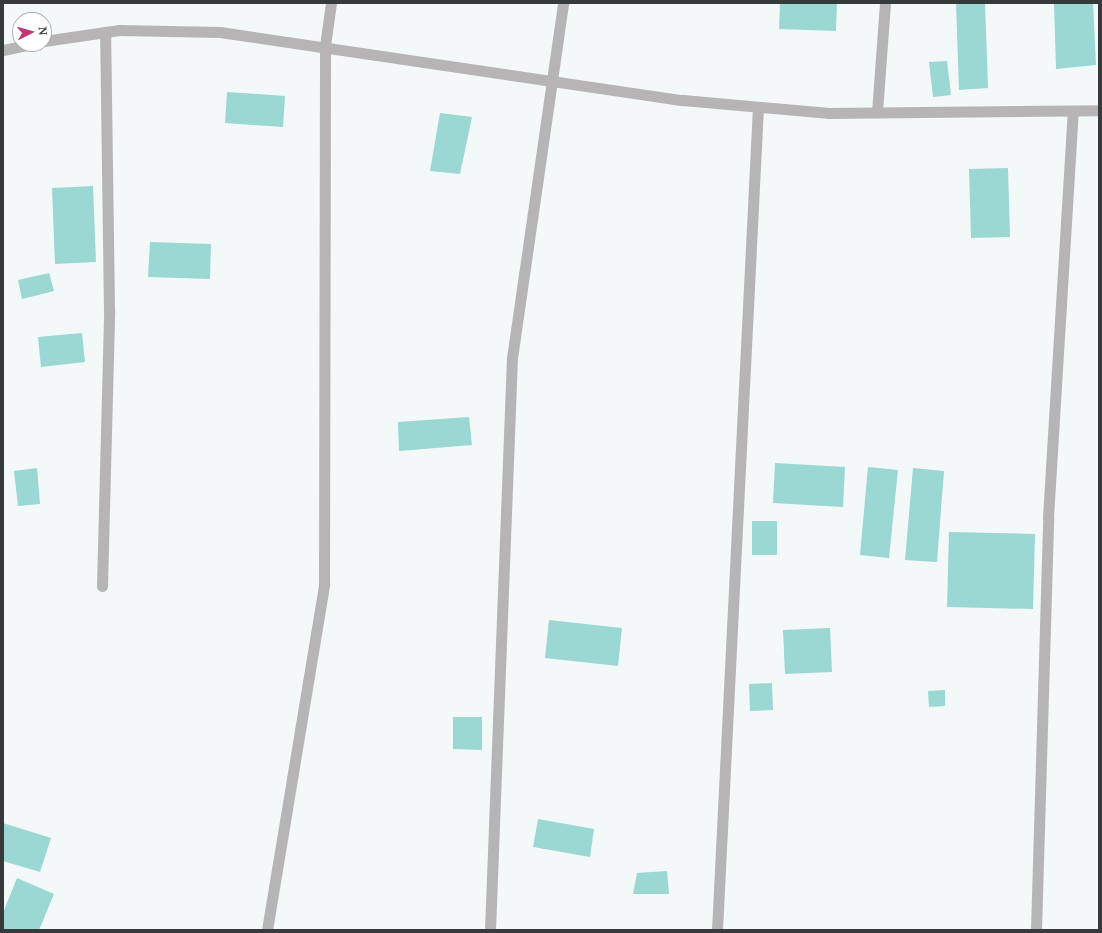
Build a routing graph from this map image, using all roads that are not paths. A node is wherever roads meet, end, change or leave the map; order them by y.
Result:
1 (331, 3) edge
2 (563, 3) edge
3 (885, 3) edge
4 (105, 32) junction
5 (52, 40) edge
6 (324, 46) junction
7 (550, 79) junction
8 (758, 107) junction
9 (1099, 110) edge
10 (877, 112) junction
11 (1073, 112) junction
12 (102, 586) dead end
13 (268, 930) edge
14 (490, 930) edge
15 (717, 930) edge
16 (1036, 930) edge

1 - 6 street
2 - 7 street
3 - 10 street
4 - 5 street
4 - 6 street
4 - 12 street
6 - 7 street
6 - 13 street
7 - 8 street
7 - 14 street
8 - 10 street
8 - 15 street
9 - 11 street
10 - 11 street
11 - 16 street

